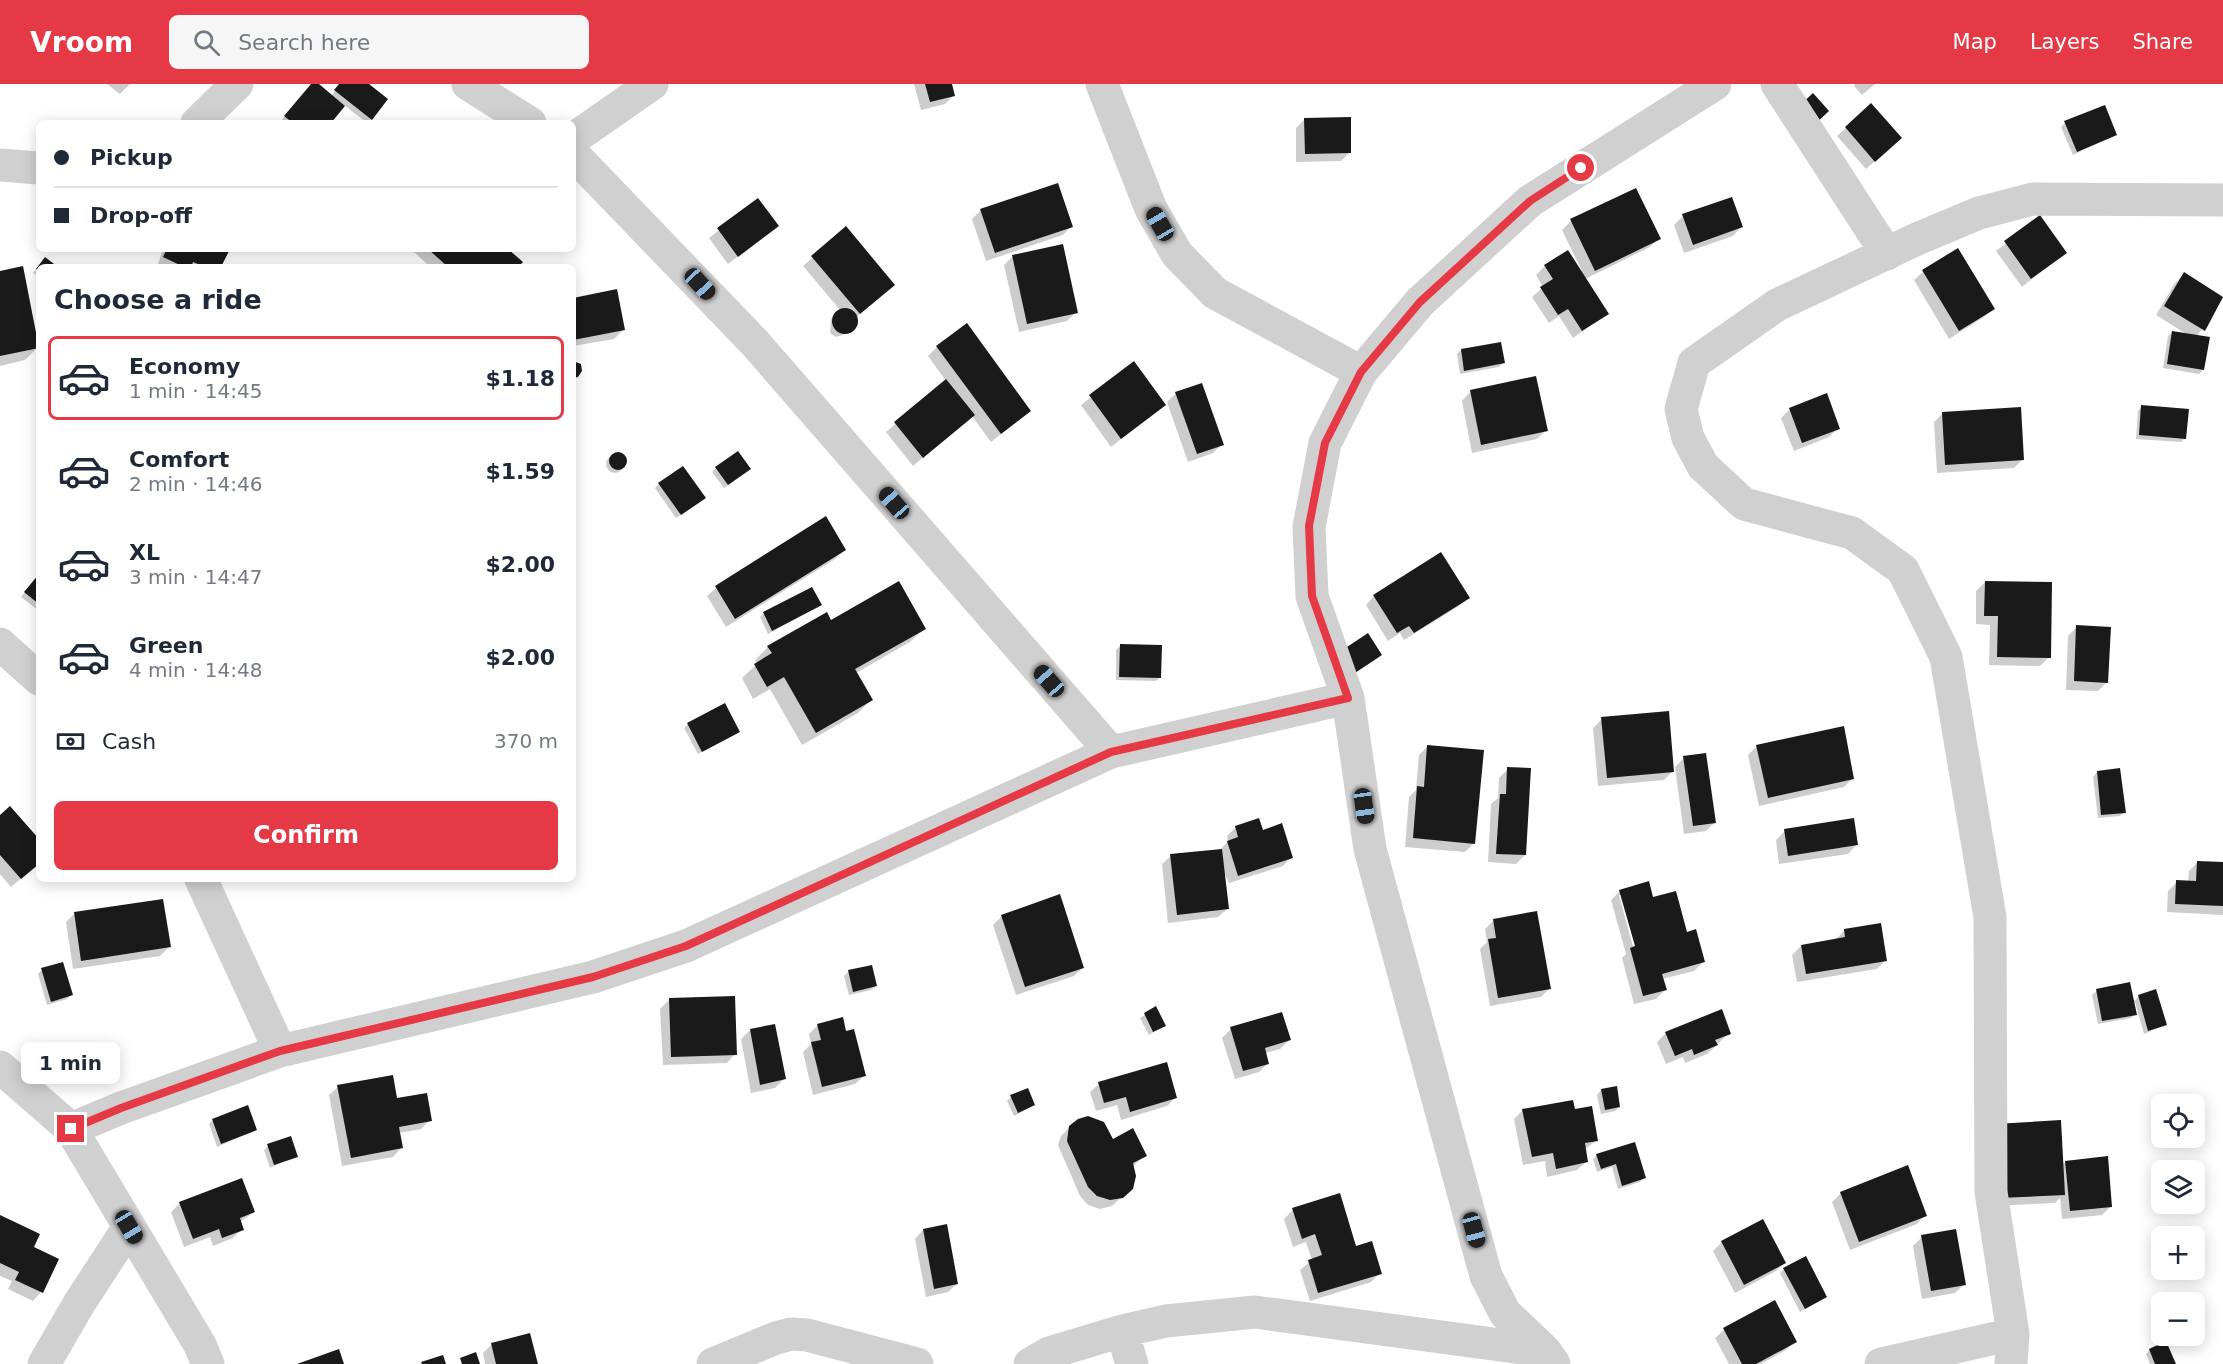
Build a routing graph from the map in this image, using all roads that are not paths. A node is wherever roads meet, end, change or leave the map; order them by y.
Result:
1 (237, 84) edge
2 (468, 84) edge
3 (652, 84) edge
4 (1102, 84) edge
5 (1715, 84) edge
6 (1777, 84) edge
7 (200, 120) edge
8 (525, 120) edge
9 (576, 137) edge
10 (576, 157) edge
11 (0, 165) edge
12 (36, 168) edge
13 (2223, 200) edge
14 (1887, 254) junction
15 (1361, 372) junction
16 (0, 644) edge
17 (36, 676) edge
18 (1348, 698) junction
19 (1111, 752) junction
20 (202, 882) edge
21 (280, 1051) junction
22 (0, 1067) edge
23 (71, 1129) junction
24 (129, 1227) junction
25 (1122, 1331) junction
26 (2012, 1349) edge
27 (1550, 1358) edge
28 (44, 1364) edge
29 (208, 1364) edge
30 (713, 1364) edge
31 (917, 1364) edge
32 (1030, 1364) edge
33 (1132, 1364) edge
34 (1881, 1364) edge

1 - 7 street
2 - 8 street
3 - 9 street
4 - 15 street
5 - 15 street
6 - 14 street
10 - 19 street
11 - 12 street
13 - 14 street
14 - 26 street
15 - 18 street
16 - 17 street
18 - 19 street
18 - 27 street
19 - 21 street
20 - 21 street
21 - 23 street
22 - 23 street
23 - 24 street
24 - 28 street
24 - 29 street
25 - 27 street
25 - 32 street
25 - 33 street
26 - 34 street
30 - 31 street

